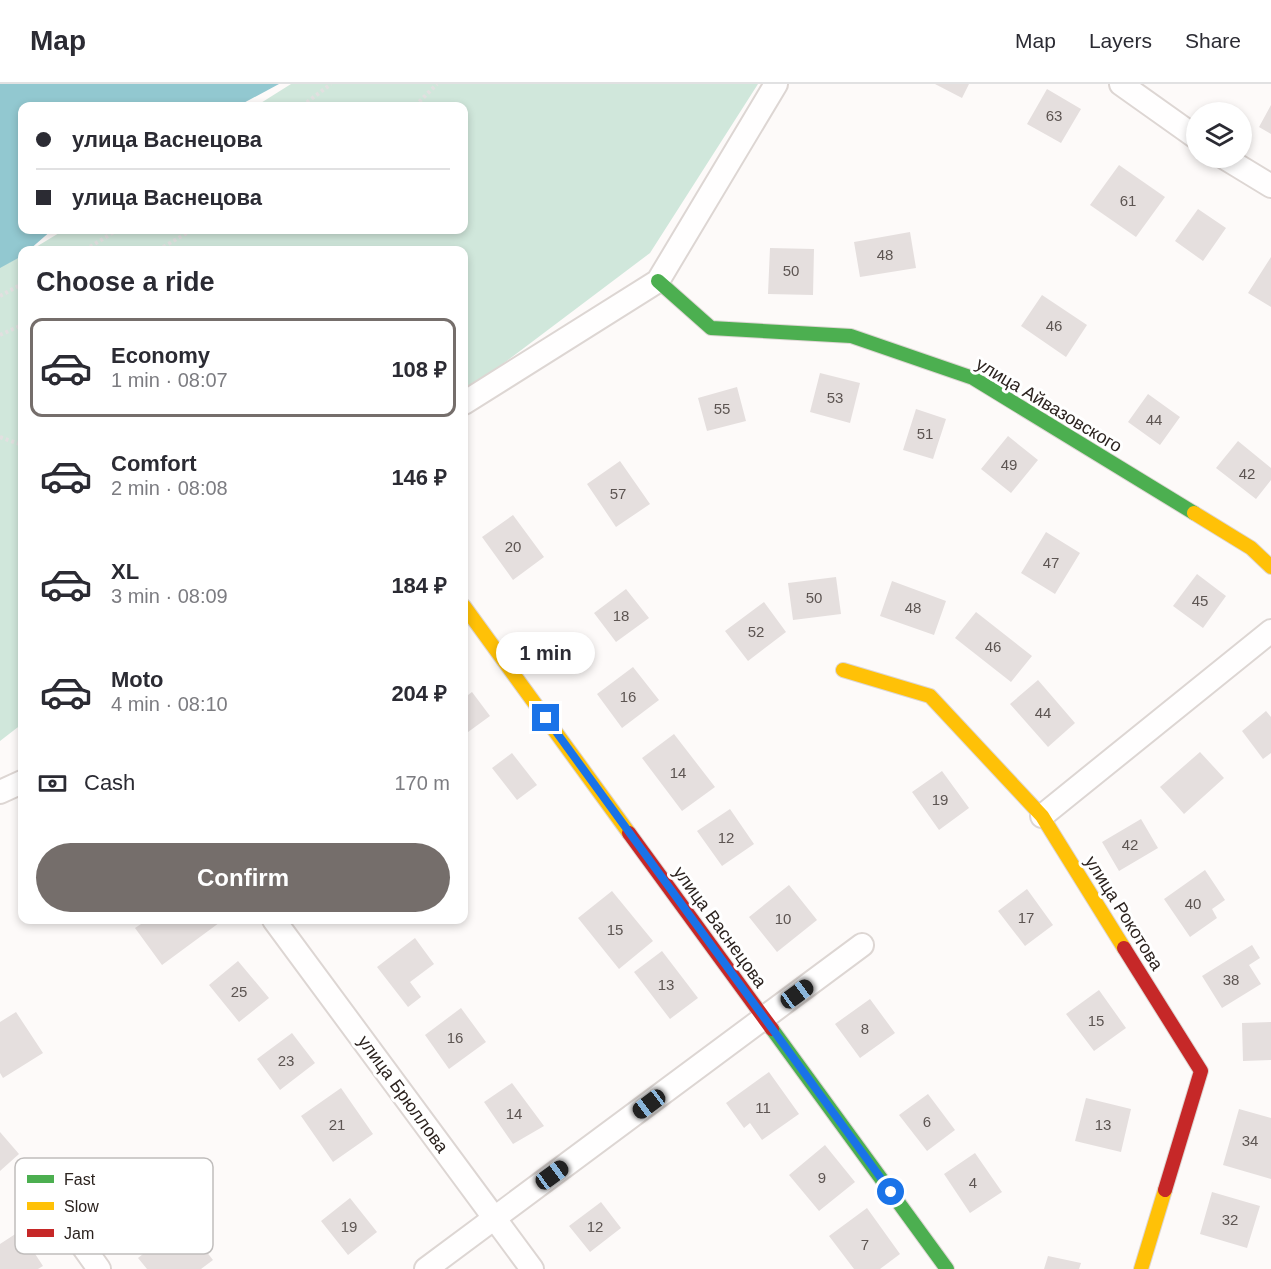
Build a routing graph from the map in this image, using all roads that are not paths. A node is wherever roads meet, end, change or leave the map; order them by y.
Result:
1 (776, 84) edge
2 (1121, 84) edge
3 (1186, 130) edge
4 (1241, 168) edge
5 (1271, 186) edge
6 (658, 281) junction
7 (468, 400) edge
8 (1271, 567) edge
9 (468, 611) edge
10 (1271, 631) edge
11 (843, 670) dead end
12 (18, 784) edge
13 (0, 792) edge
14 (1042, 816) junction
15 (277, 924) edge
16 (862, 945) dead end
17 (764, 1018) junction
18 (495, 1218) junction
19 (88, 1254) edge
20 (99, 1269) edge
21 (426, 1269) edge
22 (532, 1269) edge
23 (947, 1269) edge
24 (1141, 1269) edge

1 - 6 street
2 - 3 street
4 - 5 street
6 - 7 street
6 - 8 street, улица Айвазовского
9 - 17 street, улица Васнецова
10 - 14 street
11 - 14 street, улица Рокотова
12 - 13 street
14 - 24 street, улица Рокотова
15 - 18 street, улица Брюллова
16 - 17 street
17 - 18 street
17 - 23 street, улица Васнецова
18 - 21 street
18 - 22 street, улица Брюллова
19 - 20 street

